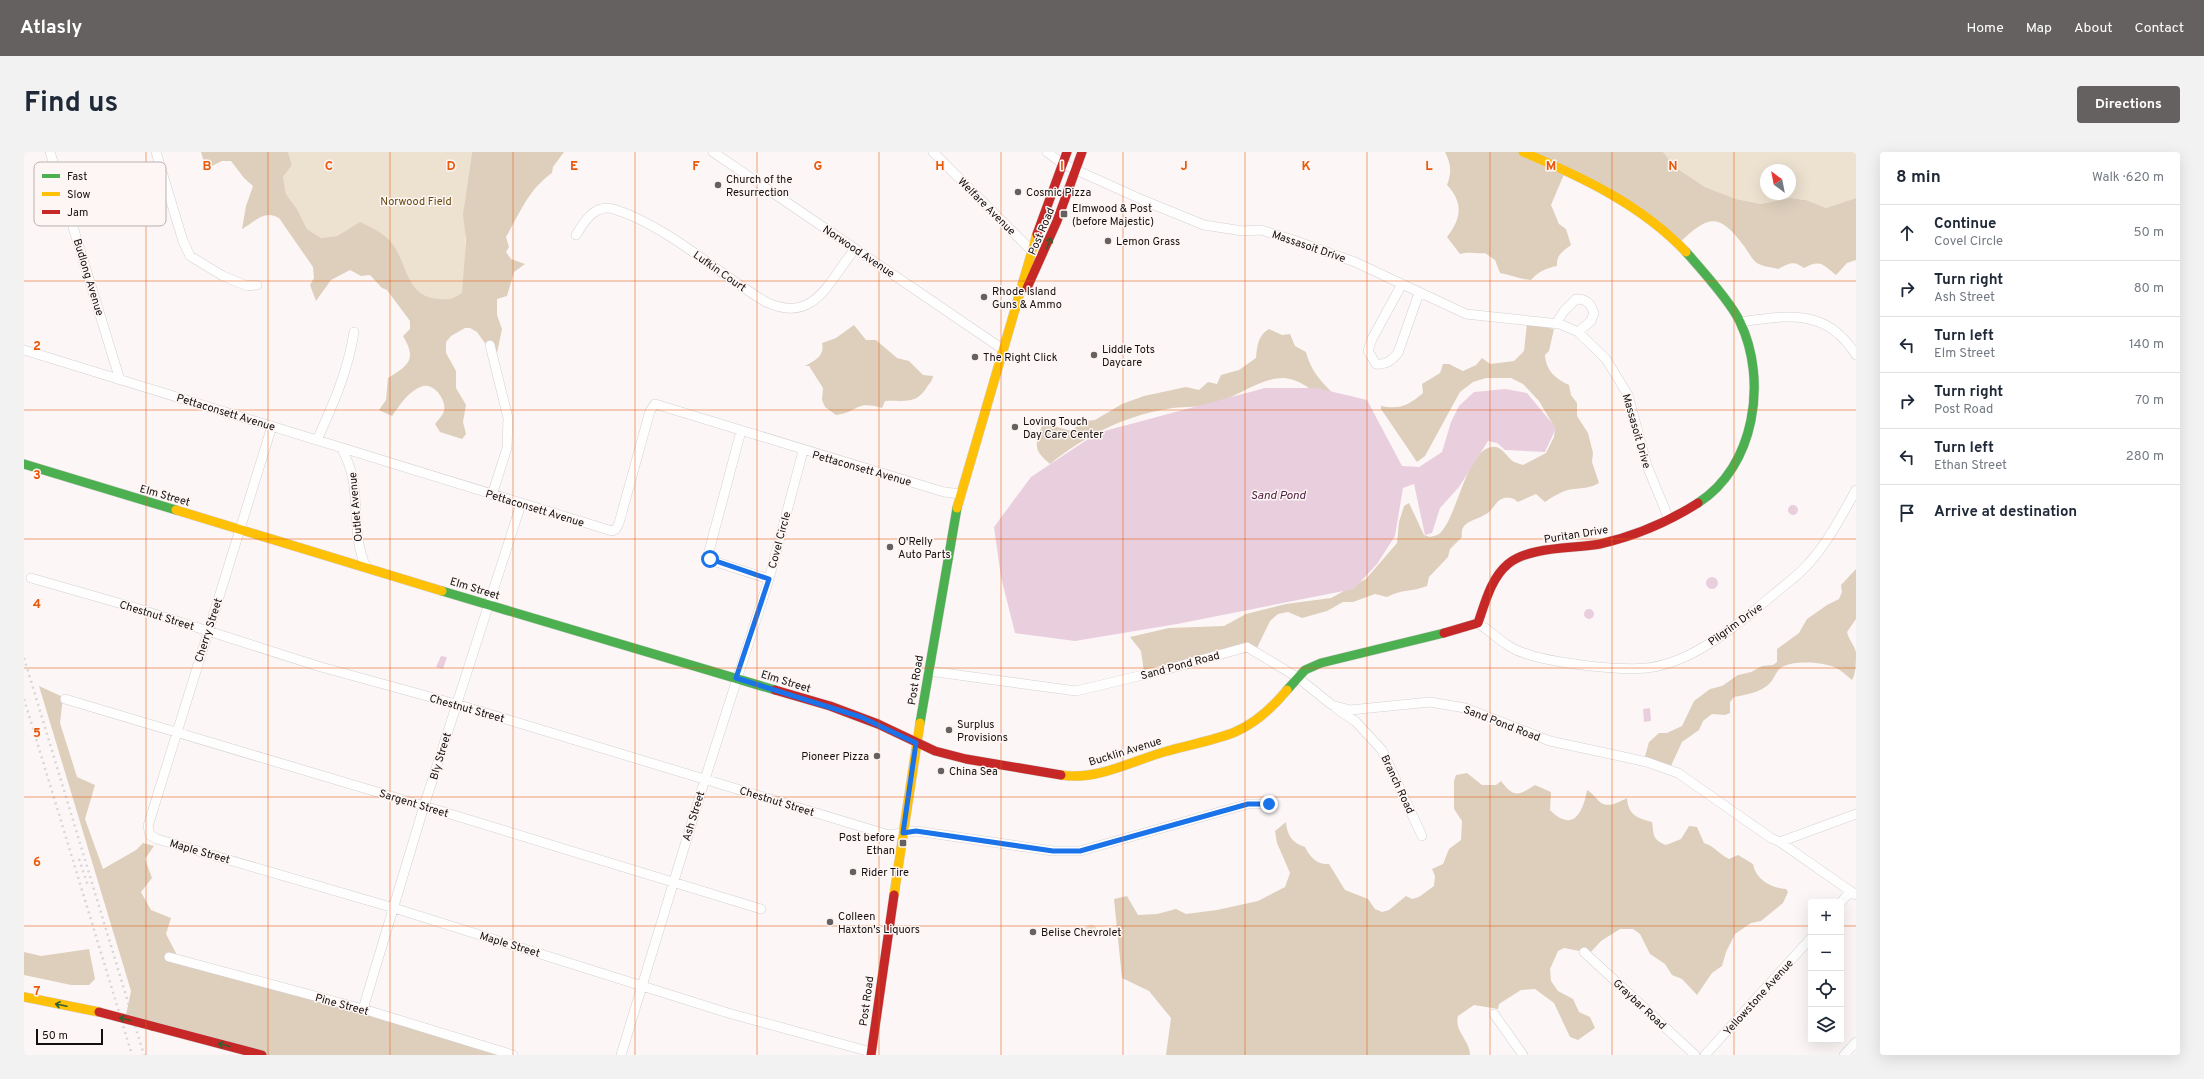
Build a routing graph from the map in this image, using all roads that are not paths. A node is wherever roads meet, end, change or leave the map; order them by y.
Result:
1 (50, 152) edge
2 (156, 152) edge
3 (713, 152) edge
4 (933, 152) edge
5 (1047, 152) edge
6 (1067, 152) edge
7 (1082, 152) edge
8 (1522, 152) edge
9 (53, 162) edge
10 (159, 162) edge
11 (1063, 164) junction
12 (1076, 170) junction
13 (166, 185) edge
14 (73, 226) edge
15 (576, 235) dead end
16 (855, 248) junction
17 (1031, 251) junction
18 (1042, 258) junction
19 (1402, 284) junction
20 (257, 285) dead end
21 (1419, 293) junction
22 (1013, 315) junction
23 (1740, 322) junction
24 (1556, 324) junction
25 (354, 332) dead end
26 (1578, 332) junction
27 (490, 345) dead end
28 (24, 350) edge
29 (1004, 350) junction
30 (1856, 355) edge
31 (120, 380) junction
32 (272, 426) junction
33 (741, 431) junction
34 (317, 440) junction
35 (341, 448) junction
36 (803, 450) junction
37 (24, 464) edge
38 (1856, 490) edge
39 (961, 494) junction
40 (492, 495) junction
41 (521, 504) junction
42 (1668, 519) junction
43 (240, 528) junction
44 (366, 567) junction
45 (31, 578) dead end
46 (769, 579) junction
47 (490, 606) junction
48 (1478, 623) junction
49 (208, 631) junction
50 (930, 671) junction
51 (1297, 677) junction
52 (736, 678) junction
53 (65, 699) dead end
54 (456, 704) junction
55 (1332, 705) junction
56 (176, 734) junction
57 (916, 743) junction
58 (705, 779) junction
59 (1269, 804) dead end
60 (424, 806) junction
61 (1856, 814) edge
62 (903, 833) junction
63 (150, 835) joint
64 (1422, 836) dead end
65 (1780, 842) junction
66 (674, 882) junction
67 (1853, 893) edge
68 (1844, 900) edge
69 (394, 908) junction
70 (761, 909) dead end
71 (1808, 941) edge
72 (1584, 952) dead end
73 (169, 957) dead end
74 (642, 985) junction
75 (24, 997) edge
76 (363, 1009) junction
77 (1494, 1014) dead end
78 (1856, 1042) edge
79 (871, 1053) edge
80 (262, 1055) edge
81 (513, 1055) edge
82 (621, 1055) edge
83 (1523, 1055) edge
84 (1695, 1055) edge
85 (1705, 1055) edge
86 (1844, 1055) edge

1 - 9 street, Budlong Avenue
2 - 10 street
3 - 16 street, Norwood Avenue
4 - 17 street, Welfare Avenue
5 - 11 street, Massasoit Drive
6 - 11 main road, Post Road
7 - 12 main road, Post Road
8 - 23 main road, Puritan Drive
11 - 12 street, Massasoit Drive
11 - 17 main road, Post Road
18 -> 12 main road, Post Road
12 - 19 street, Massasoit Drive
13 - 20 street
14 - 31 street, Budlong Avenue
15 - 16 street, Lufkin Court
16 - 29 street, Norwood Avenue
17 - 18 street, Welfare Avenue
17 - 22 main road, Post Road
18 - 22 main road, Post Road
19 - 21 street, Massasoit Drive
19 - 21 street
21 - 24 street, Massasoit Drive
22 - 29 main road, Post Road
23 - 30 street
23 - 42 main road, Puritan Drive
24 - 26 street, Massasoit Drive
24 - 26 street
25 - 34 street
26 - 42 street, Massasoit Drive
27 - 40 street
28 - 31 street, Pettaconsett Avenue
29 - 39 main road, Post Road
31 - 32 street, Pettaconsett Avenue
32 - 34 street, Pettaconsett Avenue
32 - 43 street, Cherry Street
33 - 36 street, Pettaconsett Avenue
33 - 41 street, Pettaconsett Avenue
33 - 46 street, Covel Circle
34 - 35 street, Pettaconsett Avenue
35 - 40 street, Pettaconsett Avenue
35 - 44 street, Outlet Avenue
36 - 39 street, Pettaconsett Avenue
36 - 46 street, Covel Circle
37 - 43 main road, Elm Street
38 - 48 street, Pilgrim Drive
39 - 50 main road, Post Road
40 - 41 street, Pettaconsett Avenue
41 - 47 street, Bly Street
42 - 48 main road, Puritan Drive
43 - 44 main road, Elm Street
43 - 49 street, Cherry Street
44 - 47 main road, Elm Street
45 - 49 street, Chestnut Street
46 - 52 street, Ash Street
47 - 52 main road, Elm Street
47 - 54 street, Bly Street
48 - 51 main road
49 - 54 street, Chestnut Street
49 - 56 street, Cherry Street
50 - 51 street, Sand Pond Road
50 - 57 main road, Post Road
51 - 55 street, Sand Pond Road
51 - 57 main road, Bucklin Avenue
52 - 57 main road, Elm Street
52 - 58 street, Ash Street
53 - 56 street, Sargent Street
54 - 58 street, Chestnut Street
54 - 60 street, Bly Street
55 - 64 street, Branch Road
55 - 65 street, Sand Pond Road
56 - 60 street, Sargent Street
56 - 63 street, Cherry Street
57 - 62 main road, Post Road
58 - 62 street, Chestnut Street
58 - 66 street, Ash Street
59 - 62 street, Chestnut Street
60 - 66 street, Sargent Street
60 - 69 street, Bly Street
61 - 65 street
62 - 79 main road, Post Road
63 - 69 street, Maple Street
65 - 67 street, Sand Pond Road
66 - 70 street, Sargent Street
66 - 74 street, Ash Street
67 - 68 street
69 - 74 street, Maple Street
69 - 76 street, Bly Street
71 - 85 street, Yellowstone Avenue
72 - 84 street, Graybar Road
73 - 76 street, Pine Street
74 - 79 street, Maple Street
74 - 82 street, Ash Street
80 -> 75 main road, bridge
76 - 81 street, Pine Street
77 - 83 street
78 - 86 street

